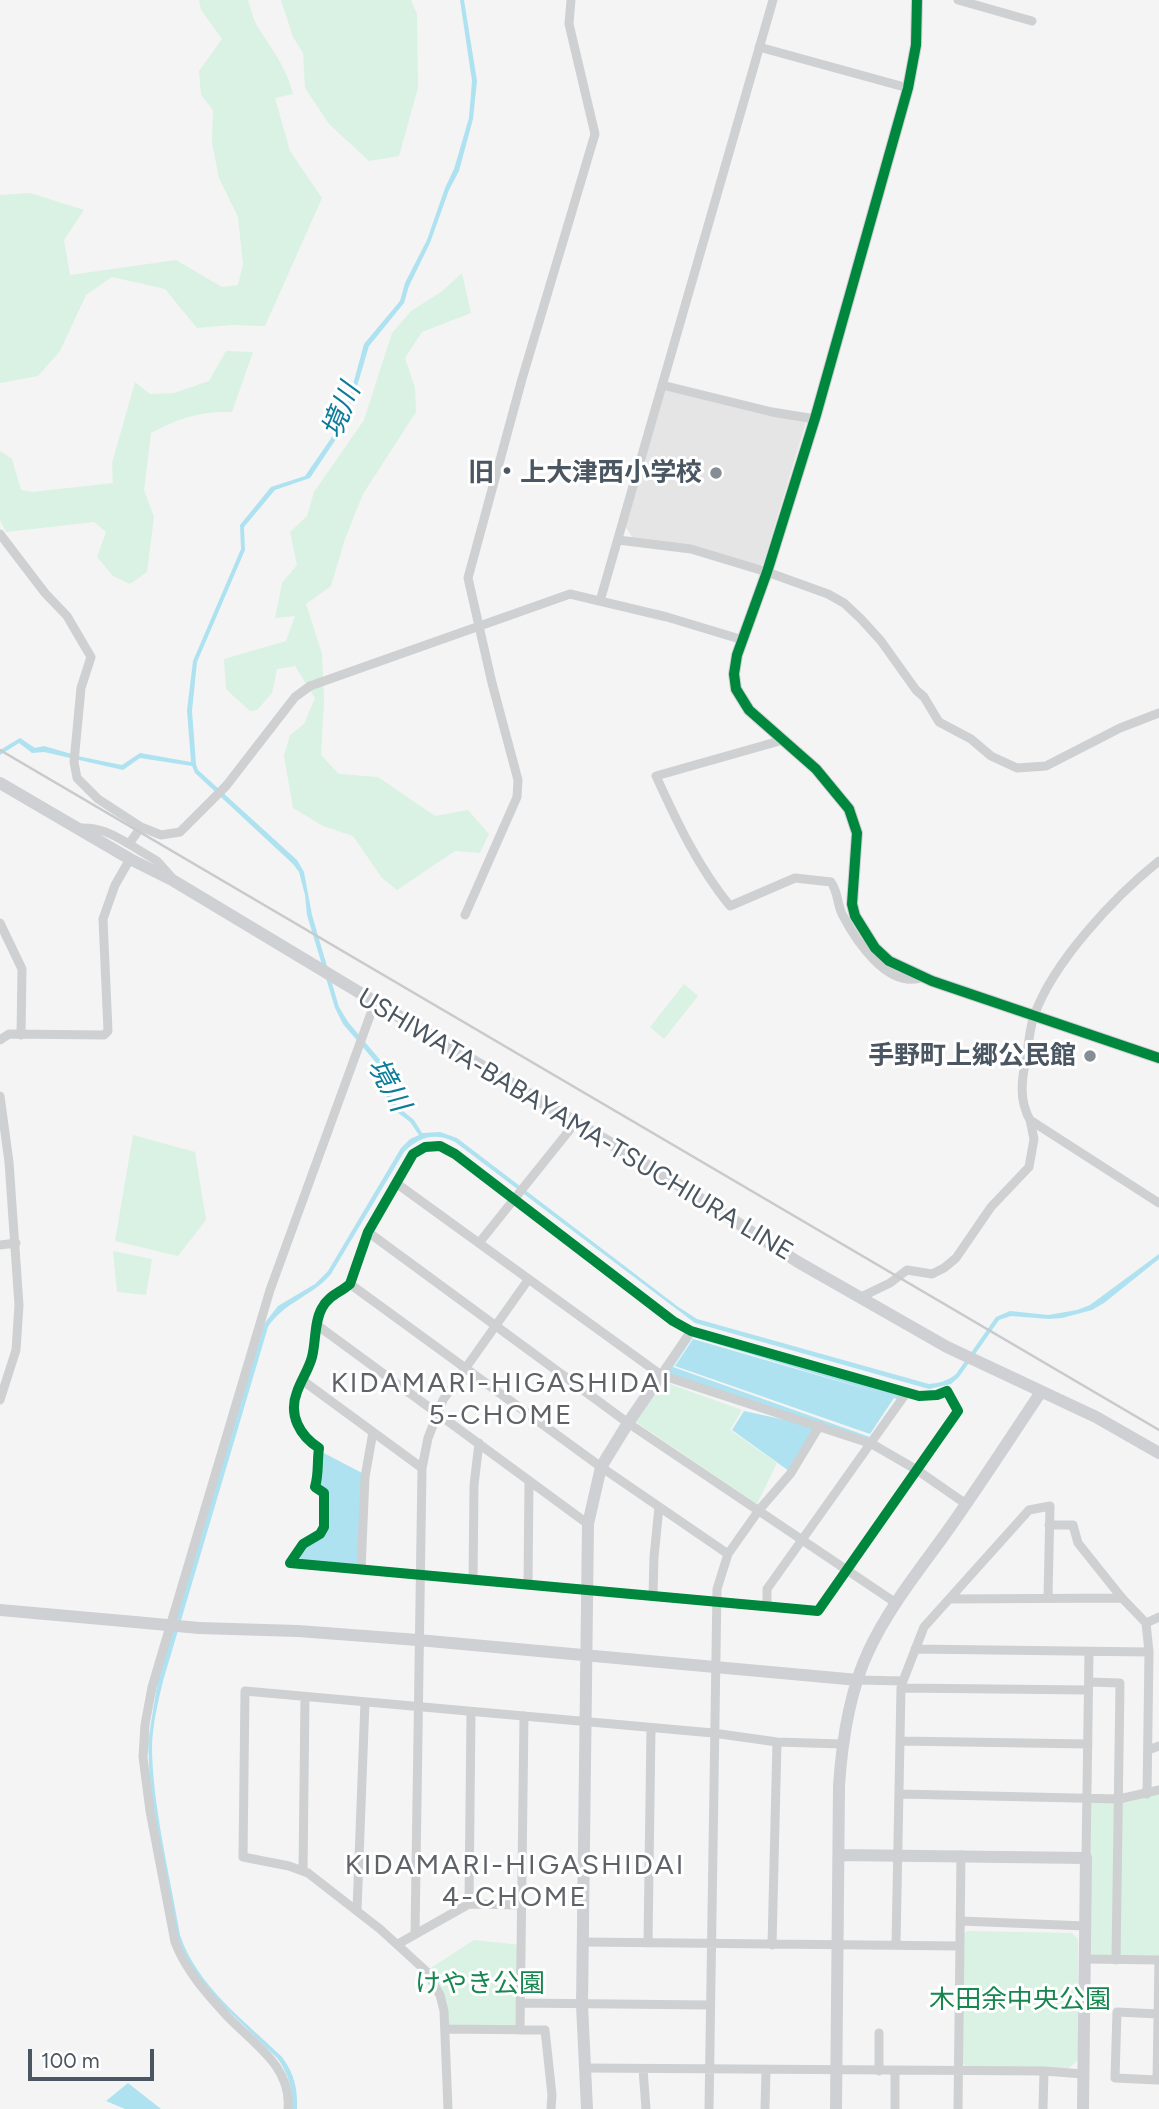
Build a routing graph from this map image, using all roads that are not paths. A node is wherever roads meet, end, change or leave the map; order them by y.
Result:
1 (571, 0) edge
2 (773, 0) edge
3 (917, 0) edge
4 (958, 0) edge
5 (1032, 21) dead end
6 (759, 47) junction
7 (908, 88) junction
8 (662, 385) junction
9 (815, 419) junction
10 (0, 534) edge
11 (618, 540) junction
12 (767, 572) junction
13 (600, 601) junction
14 (478, 628) junction
15 (743, 640) junction
16 (1159, 713) edge
17 (783, 740) junction
18 (0, 783) edge
19 (141, 827) junction
20 (79, 828) junction
21 (129, 844) junction
22 (130, 859) junction
23 (1159, 861) edge
24 (174, 881) junction
25 (465, 915) dead end
26 (0, 923) edge
27 (923, 977) junction
28 (375, 1002) junction
29 (1035, 1015) junction
30 (20, 1035) junction
31 (0, 1040) edge
32 (1159, 1058) edge
33 (0, 1096) edge
34 (1030, 1121) junction
35 (576, 1122) junction
36 (396, 1183) junction
37 (513, 1199) junction
38 (1159, 1203) edge
39 (368, 1232) junction
40 (16, 1242) junction
41 (479, 1243) junction
42 (0, 1245) edge
43 (528, 1280) junction
44 (350, 1284) junction
45 (861, 1297) junction
46 (317, 1325) junction
47 (496, 1325) junction
48 (691, 1331) junction
49 (464, 1367) junction
50 (661, 1375) junction
51 (302, 1380) junction
52 (907, 1392) junction
53 (1041, 1392) junction
54 (0, 1400) edge
55 (437, 1413) junction
56 (628, 1423) junction
57 (820, 1425) junction
58 (373, 1432) junction
59 (479, 1443) junction
60 (872, 1444) junction
61 (1159, 1453) edge
62 (601, 1467) junction
63 (422, 1468) junction
64 (917, 1470) junction
65 (529, 1481) junction
66 (966, 1504) junction
67 (659, 1507) junction
68 (759, 1510) junction
69 (589, 1524) junction
70 (1049, 1525) junction
71 (802, 1540) junction
72 (728, 1554) junction
73 (361, 1570) junction
74 (846, 1570) junction
75 (420, 1575) junction
76 (473, 1580) junction
77 (528, 1585) junction
78 (587, 1591) junction
79 (653, 1596) junction
80 (1048, 1597) junction
81 (1122, 1598) junction
82 (951, 1599) junction
83 (715, 1602) junction
84 (896, 1603) junction
85 (767, 1606) junction
86 (0, 1610) edge
87 (1159, 1617) edge
88 (1146, 1623) junction
89 (418, 1640) junction
90 (915, 1649) junction
91 (1089, 1652) junction
92 (1149, 1653) junction
93 (586, 1656) junction
94 (714, 1666) junction
95 (858, 1680) junction
96 (902, 1685) junction
97 (1088, 1686) junction
98 (305, 1697) junction
99 (365, 1702) junction
100 (418, 1707) junction
101 (471, 1712) junction
102 (524, 1716) junction
103 (585, 1721) junction
104 (651, 1728) junction
105 (713, 1734) junction
106 (900, 1741) junction
107 (777, 1742) junction
108 (842, 1744) junction
109 (1088, 1744) junction
110 (1159, 1746) edge
111 (1148, 1750) junction
112 (1159, 1790) edge
113 (900, 1794) junction
114 (1147, 1794) junction
115 (1087, 1797) junction
116 (1119, 1799) junction
117 (839, 1855) junction
118 (898, 1855) junction
119 (961, 1856) junction
120 (1086, 1858) junction
121 (303, 1871) junction
122 (469, 1904) junction
123 (522, 1905) junction
124 (357, 1910) junction
125 (961, 1921) junction
126 (1086, 1926) junction
127 (415, 1934) junction
128 (583, 1942) junction
129 (648, 1943) junction
130 (398, 1944) junction
131 (710, 1944) junction
132 (896, 1944) junction
133 (772, 1945) junction
134 (838, 1945) junction
135 (960, 1946) junction
136 (1085, 1959) junction
137 (1116, 1960) junction
138 (1159, 1960) edge
139 (520, 2003) junction
140 (582, 2005) junction
141 (709, 2005) junction
142 (1158, 2014) edge
143 (446, 2029) junction
144 (520, 2030) junction
145 (879, 2033) dead end
146 (585, 2068) junction
147 (643, 2069) junction
148 (709, 2070) junction
149 (766, 2071) junction
150 (836, 2071) junction
151 (879, 2071) junction
152 (895, 2071) junction
153 (1044, 2071) junction
154 (958, 2072) junction
155 (1083, 2074) junction
156 (1158, 2080) edge
157 (288, 2109) edge
158 (448, 2109) edge
159 (551, 2109) edge
160 (587, 2109) edge
161 (646, 2109) edge
162 (709, 2109) edge
163 (765, 2109) edge
164 (836, 2109) edge
165 (895, 2109) edge
166 (958, 2109) edge
167 (1043, 2109) edge
168 (1083, 2109) edge

1 - 14 street
2 - 6 street
3 - 7 street
4 - 5 street
6 - 7 street
6 - 8 street
7 - 9 street
8 - 9 street
8 - 11 street
9 - 12 street
10 - 19 street
11 - 12 street
11 - 13 street
12 - 15 street
12 - 16 street
13 - 14 street
13 - 15 street
14 - 19 street
14 - 25 street
15 - 17 street
17 - 27 street
17 - 27 street
18 - 20 street, USHIWATA-BABAYAMA-TSUCHIURA LINE
19 - 21 street
20 - 21 street
20 - 22 street, USHIWATA-BABAYAMA-TSUCHIURA LINE
21 - 24 street
22 - 24 street, USHIWATA-BABAYAMA-TSUCHIURA LINE
22 - 30 street
23 - 29 street
24 - 28 street, USHIWATA-BABAYAMA-TSUCHIURA LINE
26 - 30 street
27 - 29 street
28 - 35 street, USHIWATA-BABAYAMA-TSUCHIURA LINE
28 - 157 street
29 - 32 street
29 - 34 street
30 - 31 street
33 - 40 street
34 - 38 street
34 - 45 street
35 - 37 street
35 - 45 street, USHIWATA-BABAYAMA-TSUCHIURA LINE
36 - 37 street
36 - 39 street
36 - 41 street
37 - 41 street
37 - 48 street
39 - 44 street
39 - 47 street
40 - 42 street
40 - 54 street
41 - 43 street
43 - 47 street
43 - 50 street
44 - 46 street
44 - 49 street
45 - 53 street, USHIWATA-BABAYAMA-TSUCHIURA LINE
46 - 51 street
46 - 55 street
47 - 49 street
47 - 56 street
48 - 50 street
48 - 52 street
49 - 55 street
49 - 62 street
50 - 56 street
50 - 57 street
51 - 58 street
51 - 73 street
52 - 60 street
52 - 64 street
53 - 61 street, USHIWATA-BABAYAMA-TSUCHIURA LINE
53 - 66 street
55 - 59 street
55 - 63 street
56 - 62 street
56 - 68 street
57 - 60 street
57 - 68 street
58 - 63 street
58 - 73 street
59 - 65 street
59 - 76 street
60 - 64 street
60 - 71 street
62 - 67 street
62 - 69 street
63 - 75 street
64 - 66 street
64 - 74 street
65 - 69 street
65 - 77 street
66 - 84 street
67 - 72 street
67 - 79 street
68 - 71 street
68 - 72 street
69 - 78 street
70 - 80 street
70 - 81 street
70 - 82 street
71 - 74 street
71 - 85 street
72 - 83 street
73 - 75 street
74 - 84 street
74 - 85 street
75 - 76 street
75 - 89 street
76 - 77 street
77 - 78 street
78 - 79 street
78 - 93 street
79 - 83 street
80 - 81 street
80 - 82 street
81 - 88 street
82 - 90 street
83 - 85 street
83 - 94 street
84 - 95 street
86 - 89 street, bridge
87 - 88 street
88 - 92 street
89 - 93 street
89 - 100 street
90 - 91 street
90 - 96 street
91 - 92 street
91 - 97 street
92 - 111 street
93 - 94 street
93 - 103 street
94 - 95 street
94 - 105 street
95 - 96 street
95 - 108 street
96 - 97 street
96 - 106 street
97 - 109 street
97 - 116 street
98 - 99 street
98 - 121 street
98 - 121 street
99 - 100 street
99 - 124 street
100 - 101 street
100 - 127 street
101 - 102 street
101 - 122 street
102 - 103 street
102 - 123 street
103 - 104 street
103 - 128 street
104 - 105 street
104 - 129 street
105 - 107 street
105 - 131 street
106 - 109 street
106 - 113 street
107 - 108 street
107 - 133 street
108 - 117 street
109 - 115 street
110 - 111 street
111 - 114 street
112 - 114 street
113 - 115 street
113 - 118 street
114 - 116 street
115 - 116 street
115 - 120 street
116 - 137 street
117 - 118 street
117 - 134 street
118 - 119 street
118 - 132 street
119 - 120 street
119 - 125 street
120 - 126 street
121 - 124 street
122 - 123 street
122 - 127 street
123 - 139 street
124 - 130 street
125 - 126 street
125 - 135 street
126 - 136 street
127 - 130 street
128 - 129 street
128 - 140 street
129 - 131 street
130 - 143 street
131 - 133 street
131 - 141 street
132 - 134 street
132 - 135 street
133 - 134 street
134 - 150 street
135 - 154 street
136 - 137 street
136 - 155 street
137 - 138 street
138 - 142 street
139 - 140 street
139 - 144 street
140 - 141 street
140 - 146 street
141 - 148 street
142 - 156 street
142 - 156 street
143 - 144 street
143 - 158 street
144 - 159 street
145 - 151 street
146 - 147 street
146 - 160 street
147 - 148 street
147 - 161 street
148 - 149 street
148 - 162 street
149 - 150 street
149 - 163 street
150 - 151 street
150 - 164 street
151 - 152 street
152 - 154 street
152 - 165 street
153 - 154 street
153 - 155 street
153 - 167 street
154 - 166 street
155 - 168 street

